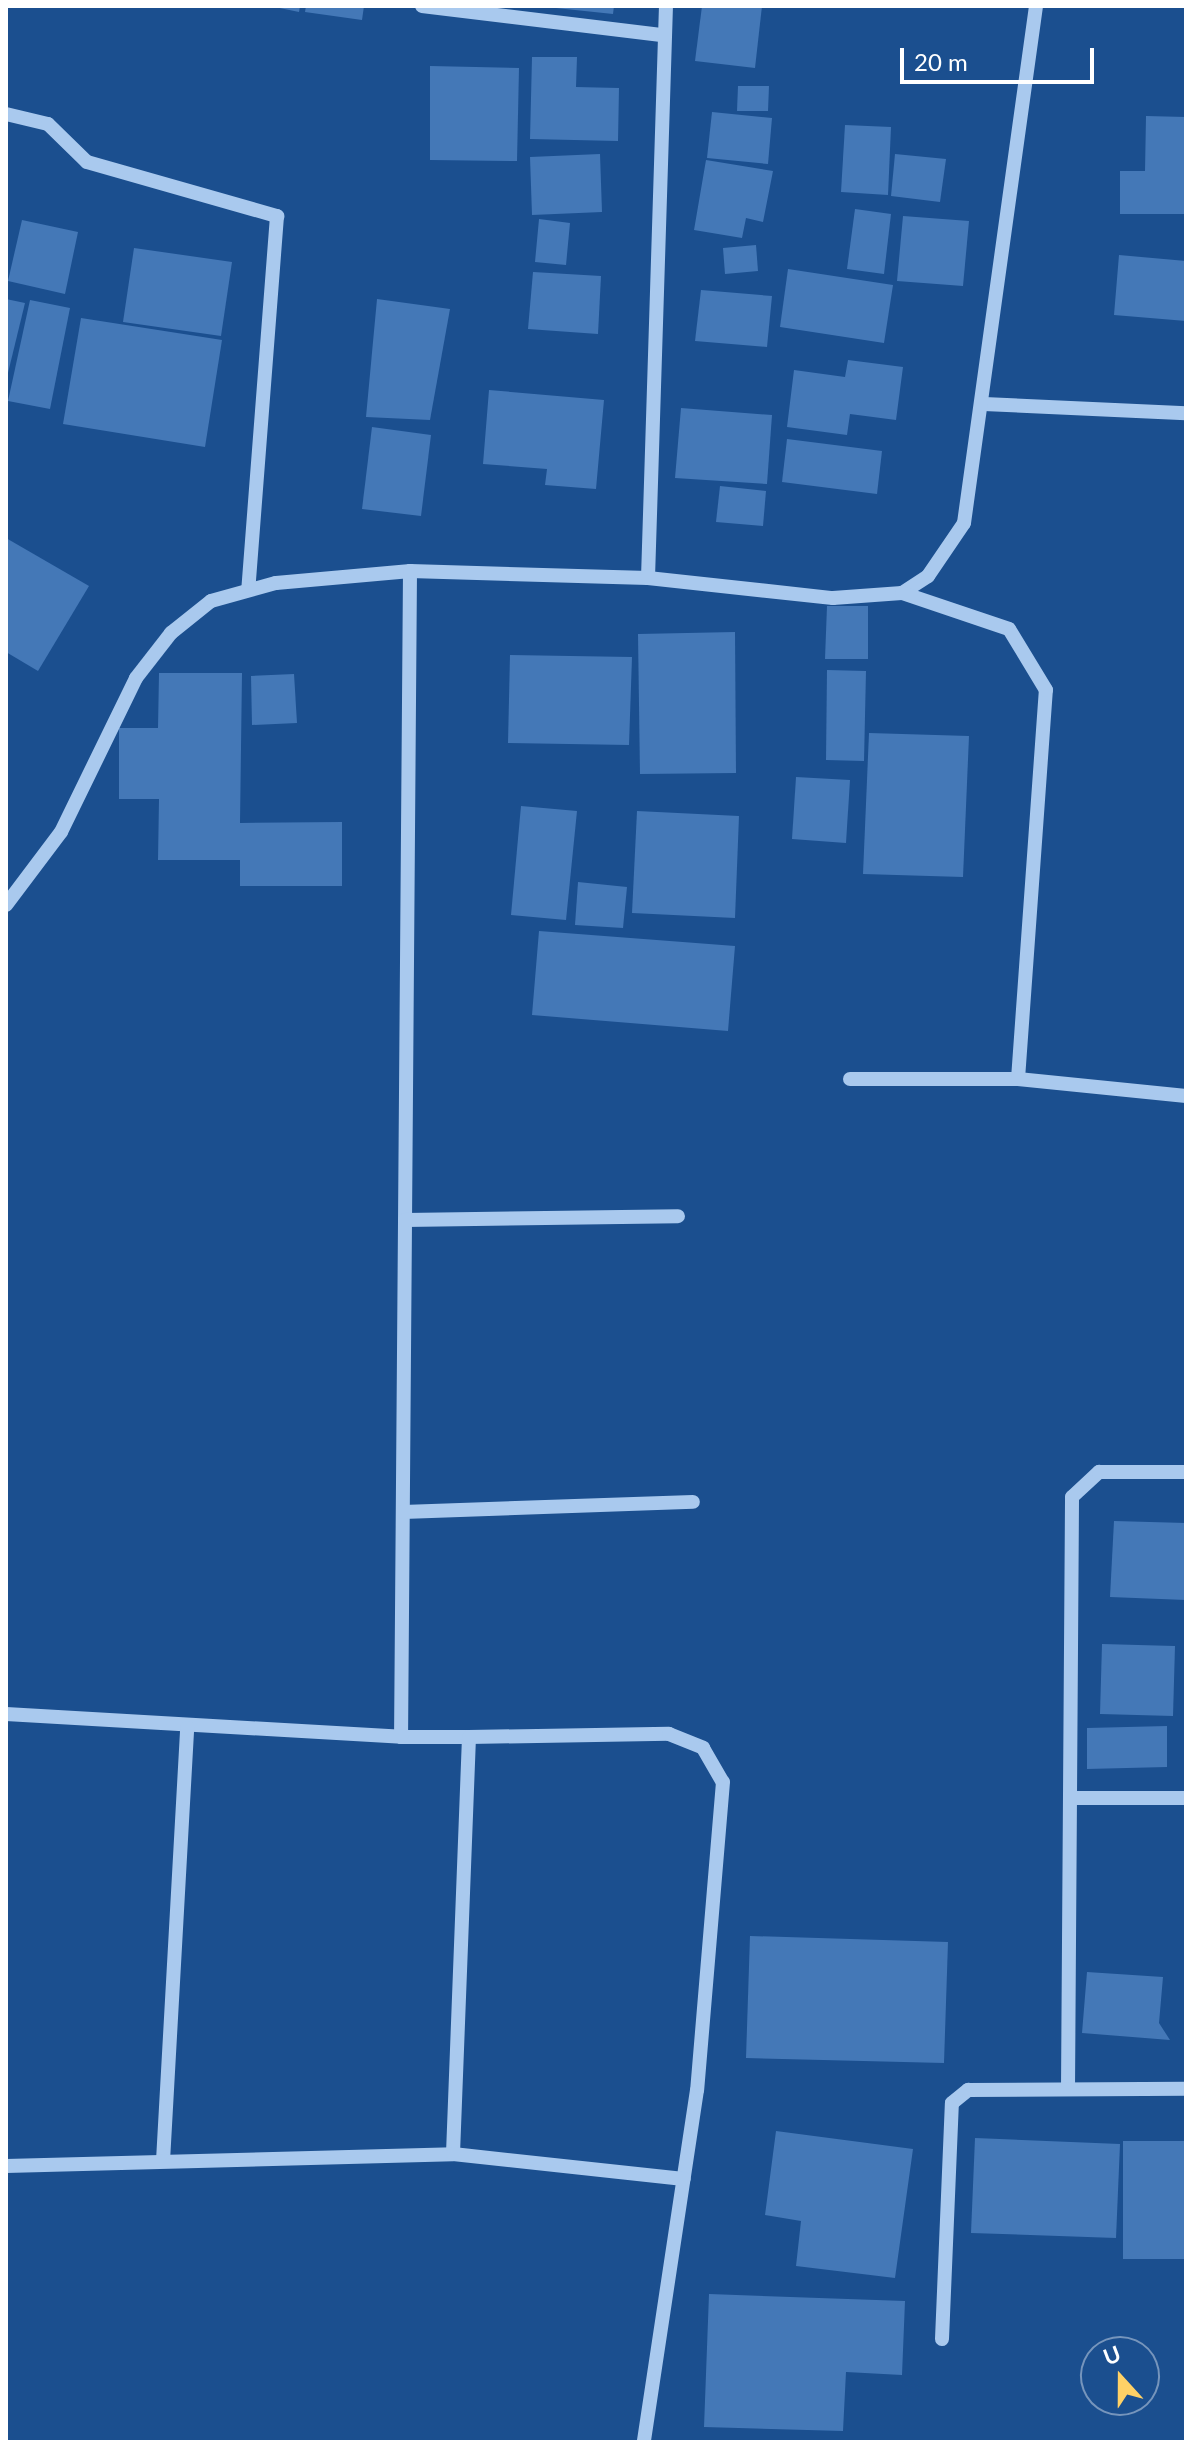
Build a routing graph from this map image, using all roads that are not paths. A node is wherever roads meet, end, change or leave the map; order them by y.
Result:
1 (422, 6) edge
2 (666, 6) edge
3 (1036, 6) edge
4 (663, 35) junction
5 (6, 114) edge
6 (984, 404) junction
7 (1186, 413) edge
8 (410, 571) junction
9 (648, 578) junction
10 (248, 590) junction
11 (902, 593) junction
12 (6, 905) edge
13 (850, 1079) dead end
14 (1018, 1079) junction
15 (1186, 1096) edge
16 (678, 1216) dead end
17 (405, 1220) junction
18 (1186, 1472) edge
19 (693, 1502) dead end
20 (403, 1512) junction
21 (6, 1714) edge
22 (187, 1728) junction
23 (401, 1737) junction
24 (469, 1737) junction
25 (1071, 1798) junction
26 (1186, 1798) edge
27 (1068, 2089) junction
28 (1186, 2089) edge
29 (453, 2154) junction
30 (163, 2161) junction
31 (6, 2166) edge
32 (684, 2179) junction
33 (942, 2339) dead end
34 (644, 2442) edge

1 - 4 street
2 - 4 street
3 - 6 street
4 - 9 street
5 - 10 street
6 - 7 street
6 - 11 street
8 - 9 street
8 - 10 street
8 - 17 street
9 - 11 street
10 - 12 street
11 - 14 street
13 - 14 street
14 - 15 street
16 - 17 street
17 - 20 street
18 - 25 street
19 - 20 street
20 - 23 street
21 - 22 street
22 - 23 street
22 - 30 street
23 - 24 street
24 - 29 street
24 - 32 street
25 - 26 street
25 - 27 street
27 - 28 street
27 - 33 street
29 - 30 street
29 - 32 street
30 - 31 street
32 - 34 street

